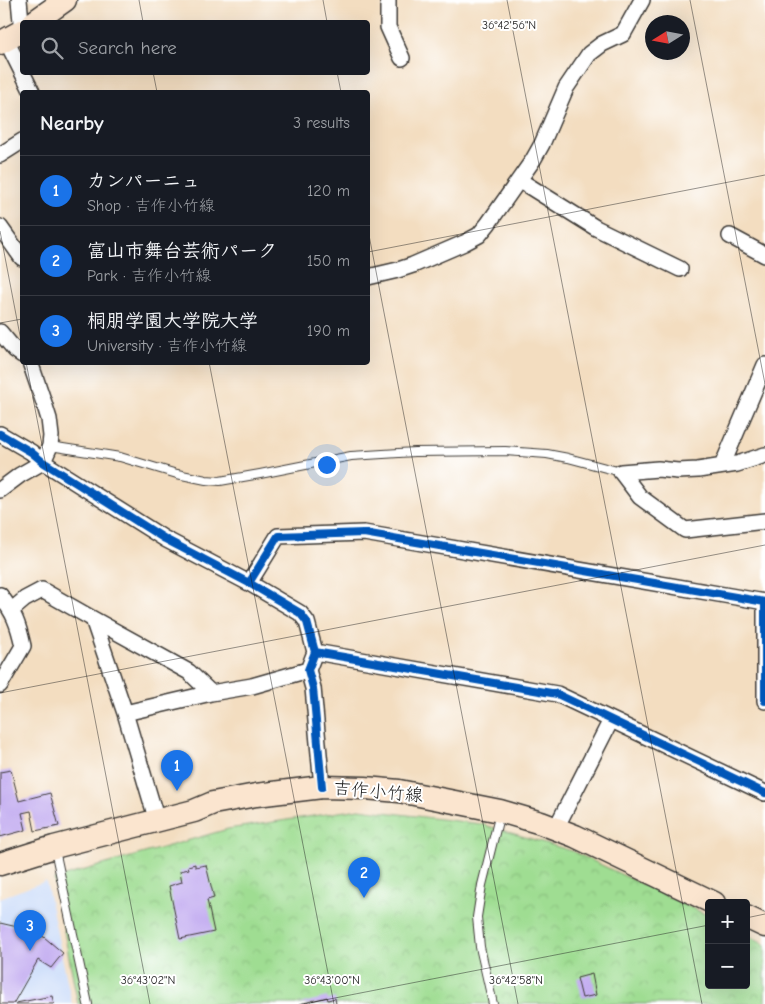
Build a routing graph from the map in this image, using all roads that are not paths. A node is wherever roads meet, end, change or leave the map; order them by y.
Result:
1 (19, 0) edge
2 (65, 0) edge
3 (388, 0) edge
4 (642, 0) edge
5 (37, 20) edge
6 (13, 36) edge
7 (20, 57) edge
8 (402, 58) dead end
9 (26, 75) edge
10 (31, 90) edge
11 (20, 142) edge
12 (0, 155) edge
13 (518, 180) junction
14 (0, 227) edge
15 (730, 236) dead end
16 (20, 255) edge
17 (765, 255) edge
18 (680, 269) dead end
19 (370, 277) edge
20 (0, 332) edge
21 (20, 354) edge
22 (31, 365) edge
23 (765, 365) edge
24 (0, 434) edge
25 (50, 446) junction
26 (765, 455) edge
27 (43, 462) junction
28 (722, 466) junction
29 (621, 472) junction
30 (0, 490) edge
31 (765, 521) edge
32 (249, 583) junction
33 (0, 595) edge
34 (12, 610) junction
35 (93, 619) junction
36 (316, 652) junction
37 (308, 670) junction
38 (0, 684) edge
39 (211, 693) junction
40 (765, 702) edge
41 (125, 713) junction
42 (611, 720) junction
43 (322, 788) junction
44 (765, 793) edge
45 (500, 811) junction
46 (157, 822) junction
47 (556, 828) junction
48 (54, 847) junction
49 (0, 864) edge
50 (706, 899) edge
51 (750, 919) edge
52 (765, 926) edge
53 (88, 1004) edge
54 (493, 1004) edge

1 - 6 street
2 - 5 main road
3 - 8 street
4 - 13 street
6 - 7 street
9 - 10 street
11 - 12 street
13 - 18 street
13 - 19 street
14 - 16 street
15 - 17 street
20 - 21 street
22 - 25 street
23 - 28 street
24 - 27 street
25 - 27 street
25 - 29 lane
26 - 28 street
27 - 30 street
27 - 32 street
28 - 29 street
29 - 31 street
32 - 36 street
32 - 40 street
33 - 34 street
34 - 35 street
34 - 38 street
35 - 39 street
35 - 41 street
36 - 37 street
36 - 42 street
37 - 39 street
37 - 43 street
39 - 41 street
41 - 46 street
42 - 44 street
42 - 47 street
43 - 45 main road, 吉作小竹線
43 - 46 main road, 吉作小竹線
45 - 47 main road, 吉作小竹線
45 - 54 lane
46 - 48 main road, 吉作小竹線
47 - 50 main road, 吉作小竹線
48 - 49 main road, 吉作小竹線
48 - 53 lane
51 - 52 main road

